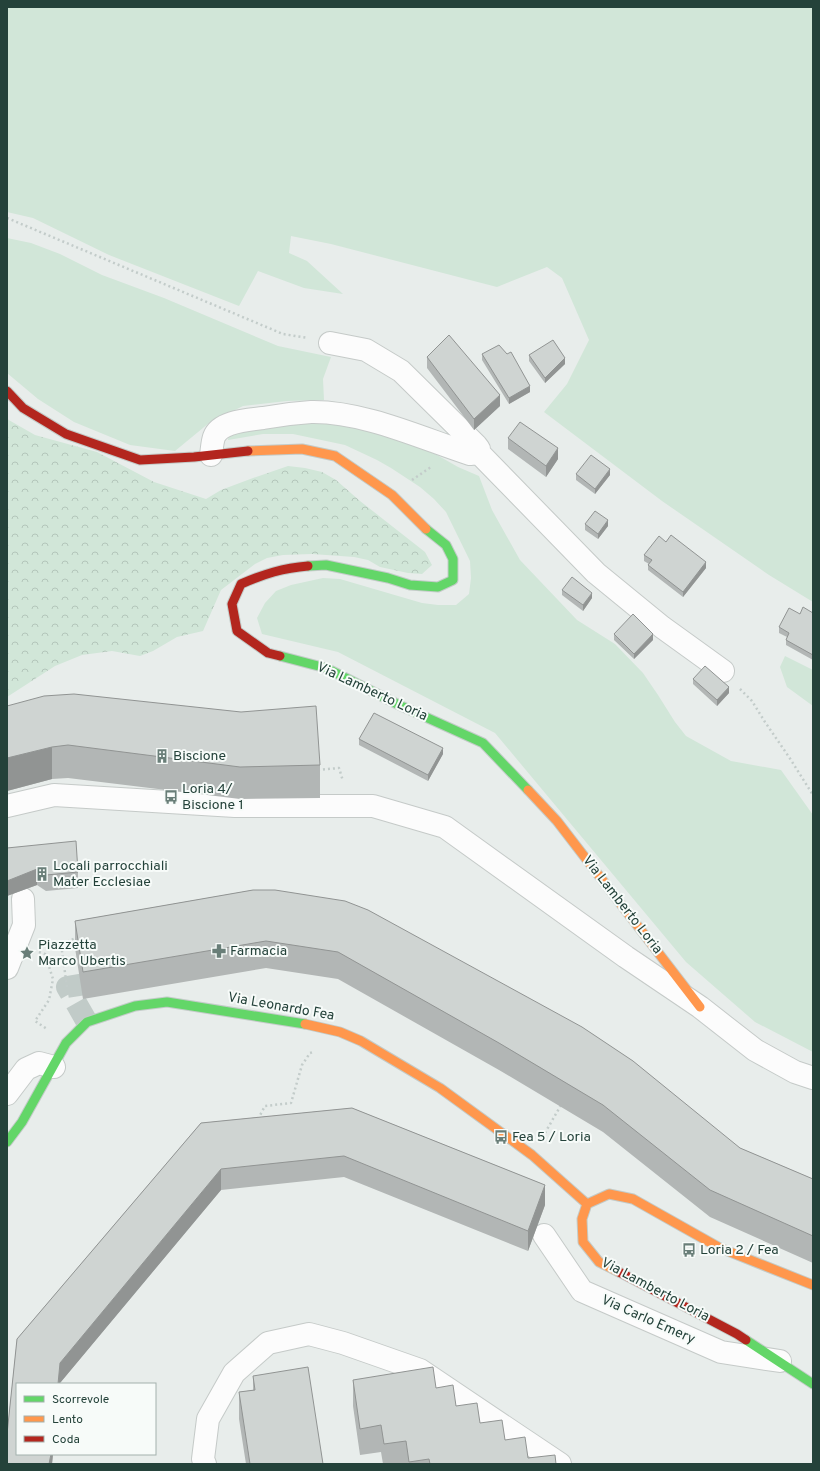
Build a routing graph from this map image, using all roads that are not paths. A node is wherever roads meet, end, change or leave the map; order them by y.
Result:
1 (330, 342) road end
2 (7, 391) edge
3 (475, 454) junction
4 (211, 455) junction
5 (723, 671) road end
6 (7, 806) edge
7 (23, 899) dead end
8 (8, 964) edge
9 (700, 1007) junction
10 (54, 1067) junction
11 (813, 1078) edge
12 (7, 1094) edge
13 (7, 1142) edge
14 (587, 1204) junction
15 (544, 1235) dead end
16 (813, 1285) edge
17 (780, 1361) junction
18 (813, 1384) edge
19 (205, 1464) edge
20 (560, 1464) edge

1 - 3 street
2 - 4 street, Via Lamberto Loria
3 - 4 street
3 - 5 street
4 - 9 street, Via Lamberto Loria
6 - 9 street, Via Lamberto Loria
7 - 8 street
9 - 11 street, Via Lamberto Loria
10 - 12 street
10 - 13 street, Via Leonardo Fea
10 - 14 street, Via Leonardo Fea
14 - 16 street
14 - 17 street, Via Lamberto Loria
15 - 17 street, Via Carlo Emery
17 - 18 street, Via Lamberto Loria
19 - 20 street

